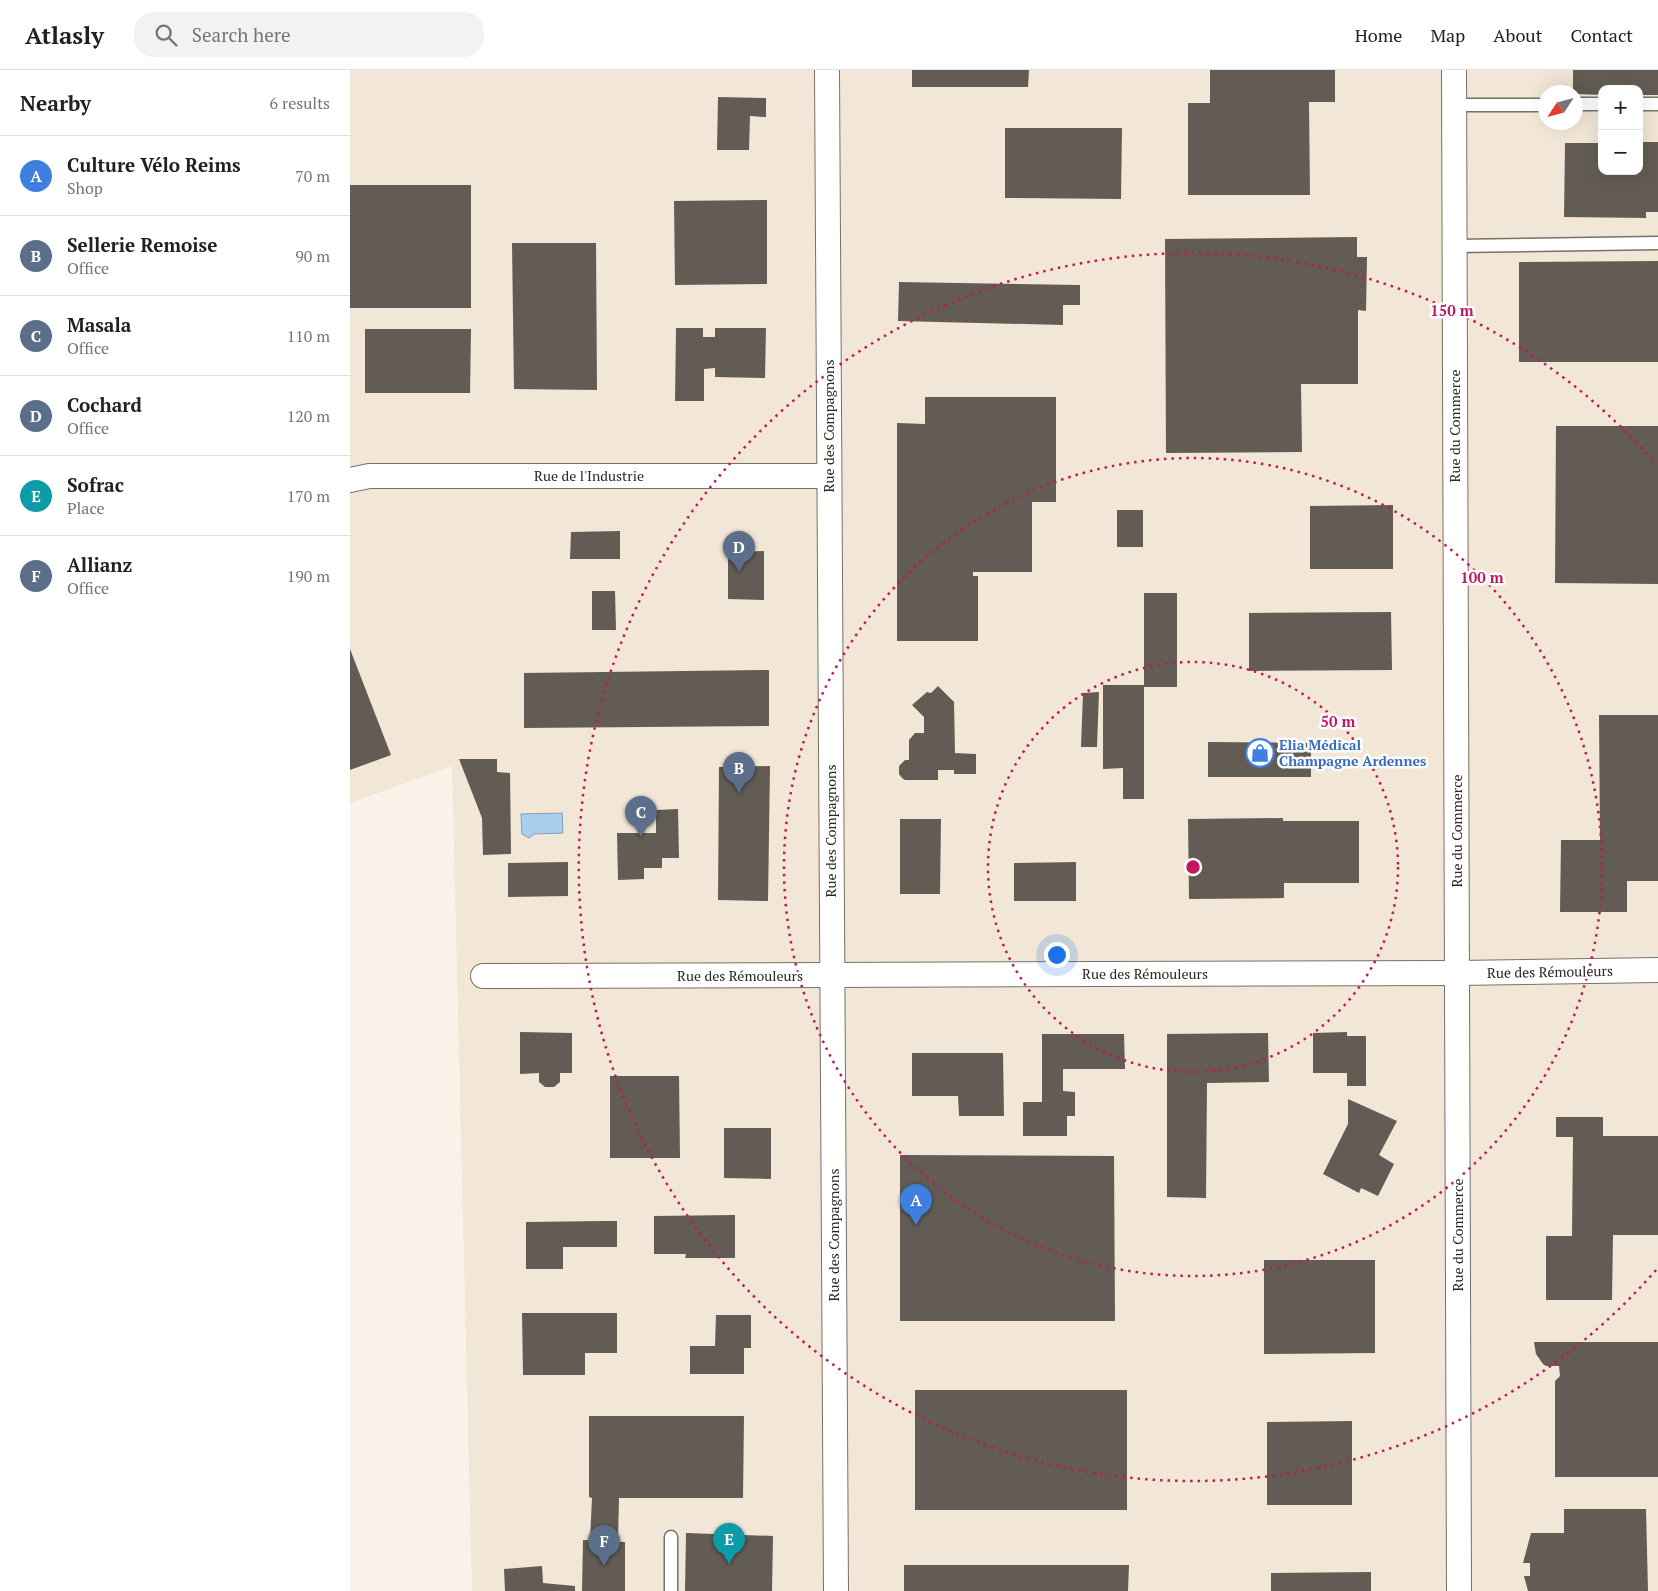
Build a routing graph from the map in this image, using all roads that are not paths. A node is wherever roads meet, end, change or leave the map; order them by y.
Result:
1 (827, 70) edge
2 (1454, 70) edge
3 (1538, 104) edge
4 (1583, 104) edge
5 (1598, 104) edge
6 (1643, 104) edge
7 (1658, 104) edge
8 (1454, 105) junction
9 (1658, 243) edge
10 (1455, 246) junction
11 (829, 476) junction
12 (350, 480) edge
13 (1658, 970) edge
14 (1457, 973) junction
15 (832, 975) junction
16 (483, 976) dead end
17 (671, 1537) dead end
18 (671, 1591) edge
19 (836, 1591) edge
20 (1459, 1591) edge

1 - 11 street, Rue des Compagnons
2 - 8 street, Rue du Commerce
3 - 8 lane
4 - 5 lane
6 - 7 lane
8 - 10 street, Rue du Commerce
9 - 10 lane
10 - 14 street, Rue du Commerce
11 - 12 street, Rue de l'Industrie
11 - 15 street, Rue des Compagnons
13 - 14 street, Rue des Rémouleurs
14 - 15 street, Rue des Rémouleurs
14 - 20 street, Rue du Commerce
15 - 16 street, Rue des Rémouleurs
15 - 19 street, Rue des Compagnons
17 - 18 lane

